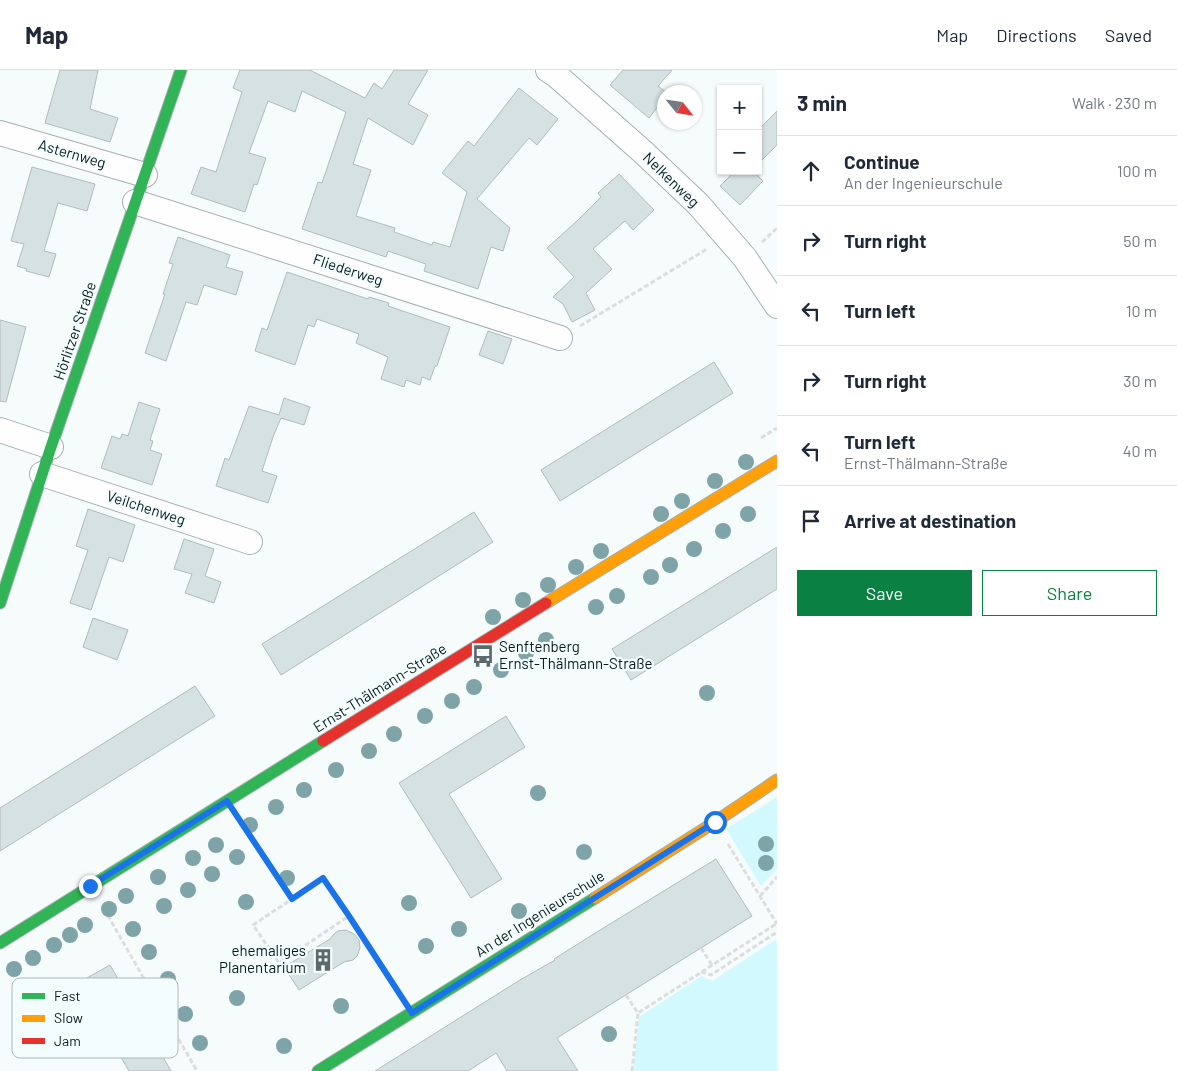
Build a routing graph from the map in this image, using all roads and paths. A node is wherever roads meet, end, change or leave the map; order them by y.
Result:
1 (180, 70) edge
2 (548, 70) edge
3 (0, 133) edge
4 (145, 174) junction
5 (135, 202) junction
6 (727, 237) junction
7 (777, 306) edge
8 (560, 338) joint
9 (0, 430) edge
10 (51, 447) junction
11 (777, 461) edge
12 (42, 474) junction
13 (250, 542) dead end
14 (0, 603) edge
15 (777, 780) edge
16 (227, 801) junction
17 (715, 822) junction
18 (777, 877) edge
19 (90, 886) junction
20 (760, 896) junction
21 (292, 899) junction
22 (349, 916) junction
23 (777, 924) edge
24 (777, 932) edge
25 (0, 943) edge
26 (701, 948) dead end
27 (712, 965) junction
28 (701, 972) junction
29 (143, 978) edge
30 (626, 995) dead end
31 (412, 1013) junction
32 (638, 1013) junction
33 (178, 1040) edge
34 (196, 1071) edge
35 (318, 1071) edge
36 (632, 1071) edge

1 - 4 street, Hörlitzer Straße
2 - 6 street, Nelkenweg
3 - 4 street, Asternweg
4 - 5 street, Hörlitzer Straße
5 - 8 street, Fliederweg
5 - 10 street, Hörlitzer Straße
6 - 7 street, Nelkenweg
6 - 8 path
9 - 10 street
10 - 12 street, Hörlitzer Straße
11 - 16 street, Ernst-Thälmann-Straße
12 - 13 street, Veilchenweg
12 - 14 street, Hörlitzer Straße
15 - 17 street, An der Ingenieurschule
16 - 19 street, Ernst-Thälmann-Straße
16 - 21 path
17 - 20 path
17 - 31 street, An der Ingenieurschule
18 - 20 path
19 - 25 street, Ernst-Thälmann-Straße
19 - 29 path
20 - 23 path
21 - 22 path
21 - 22 path
22 - 31 path
23 - 27 path
24 - 28 path
26 - 27 path
27 - 28 path
28 - 32 path
30 - 32 path
31 - 35 street, An der Ingenieurschule
32 - 36 path
33 - 34 path

